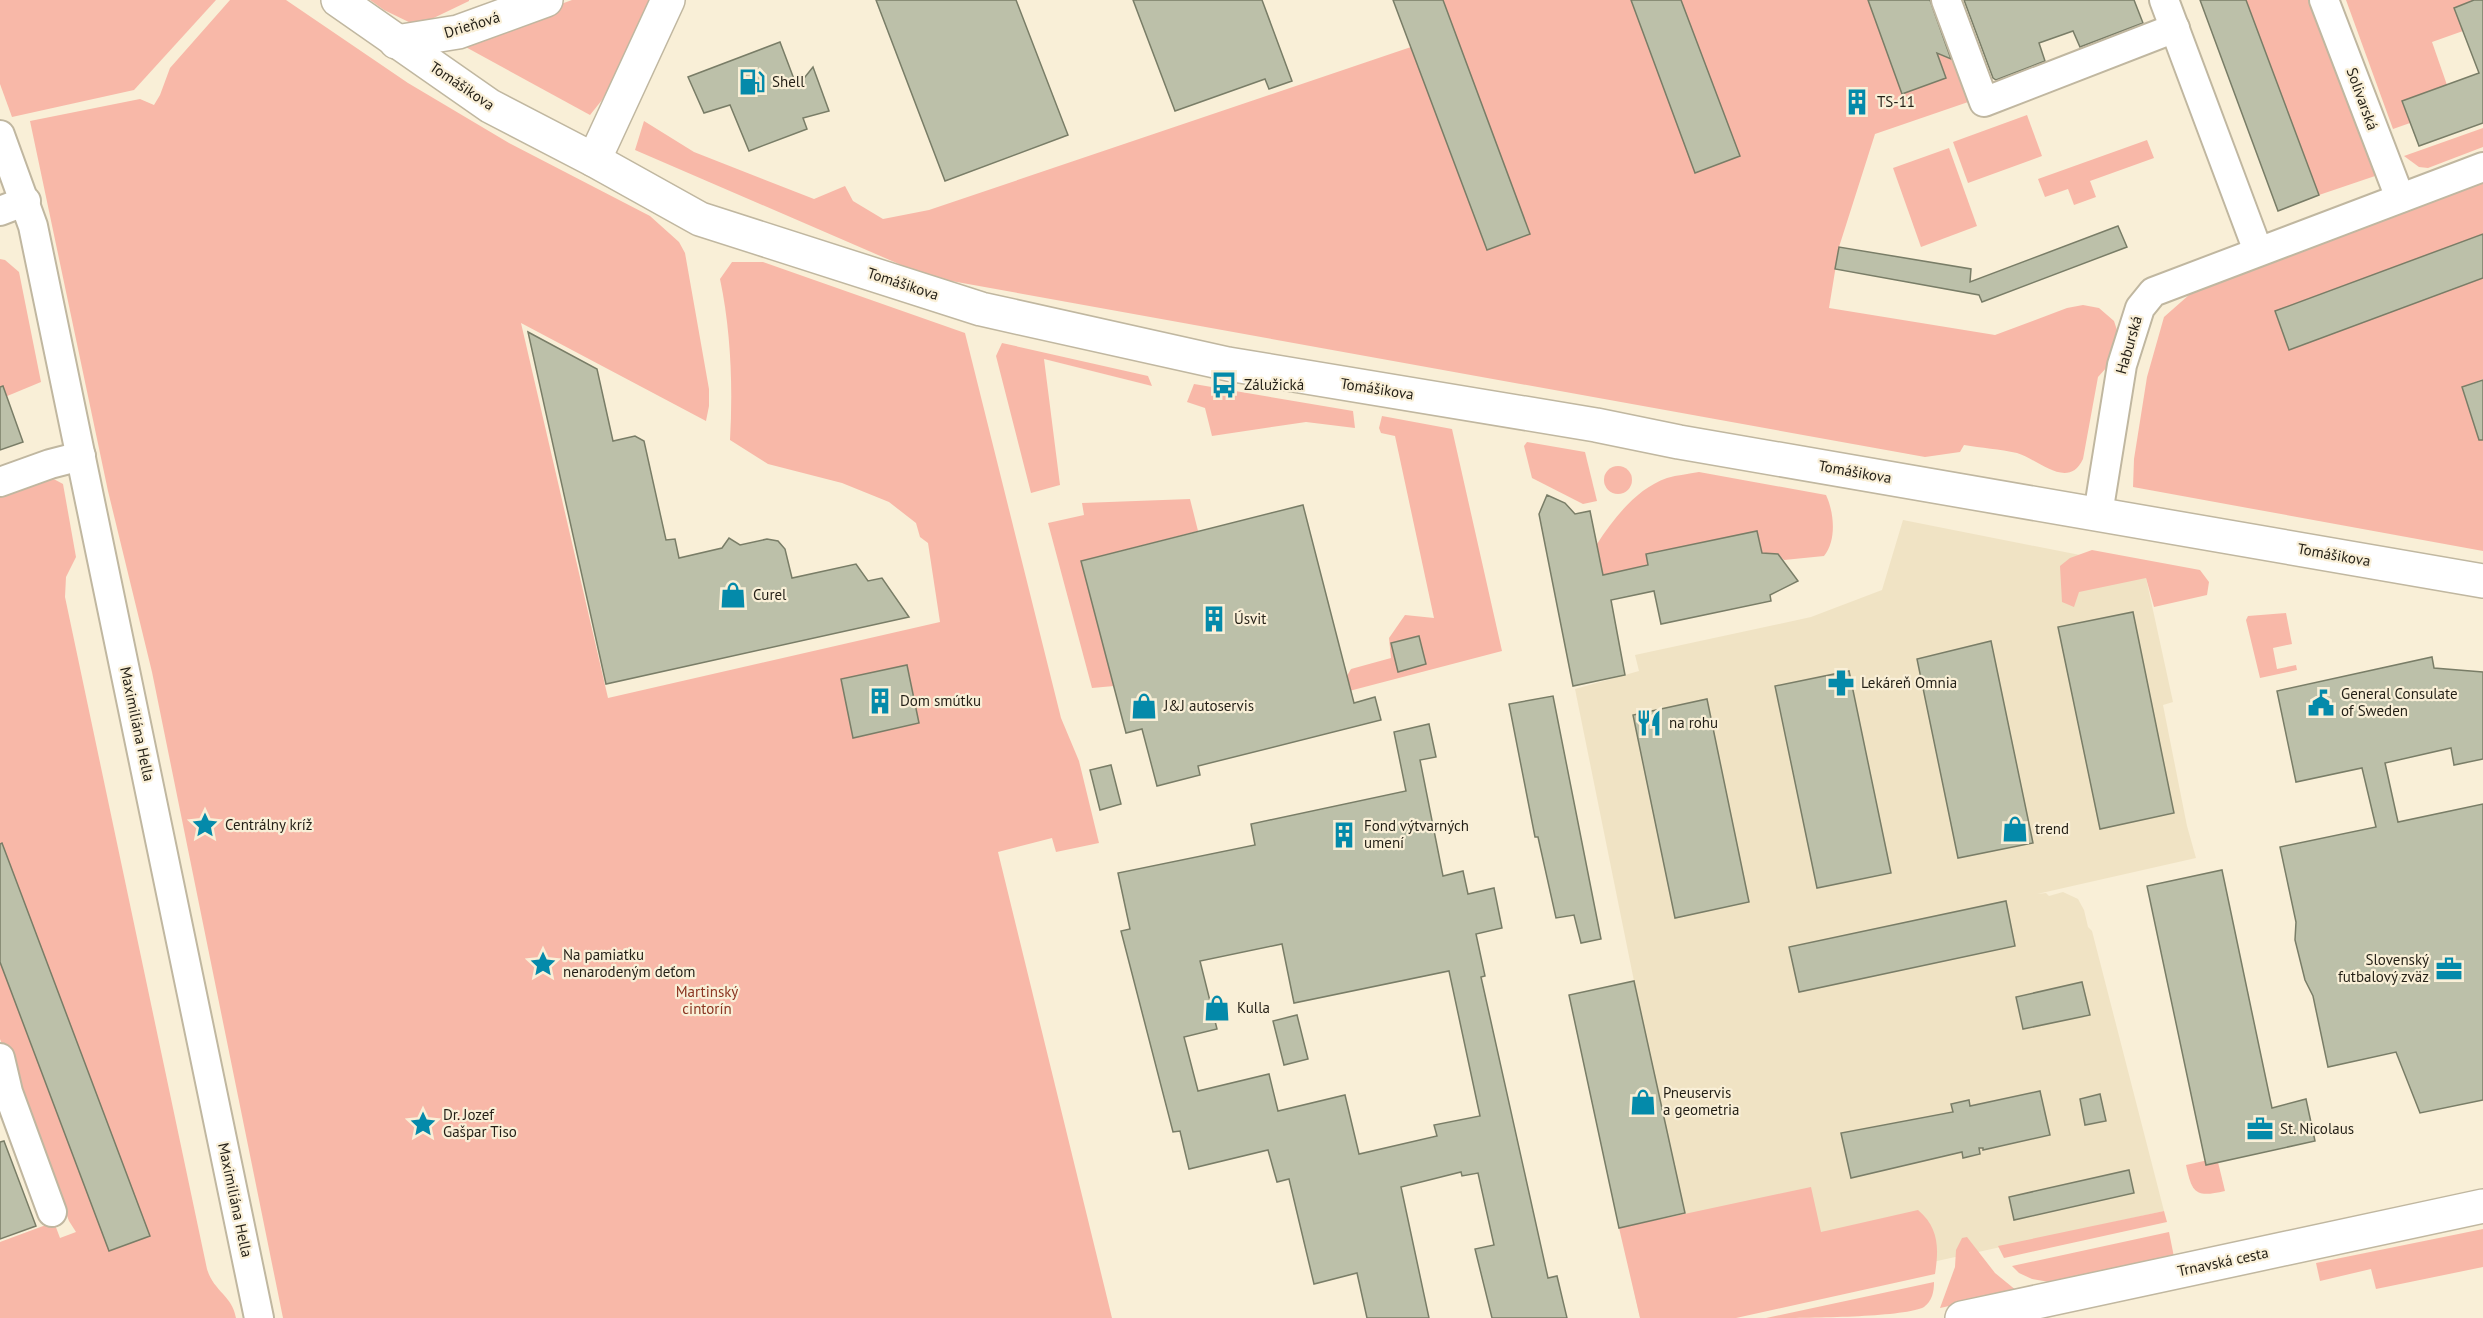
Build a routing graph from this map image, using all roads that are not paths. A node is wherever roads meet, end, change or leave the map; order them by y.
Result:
1 (338, 0) edge
2 (546, 0) edge
3 (668, 0) edge
4 (1946, 0) edge
5 (2164, 0) edge
6 (2324, 0) edge
7 (2175, 28) junction
8 (396, 42) junction
9 (0, 135) edge
10 (594, 160) junction
11 (2483, 167) edge
12 (2400, 198) junction
13 (26, 201) junction
14 (0, 211) edge
15 (2258, 251) junction
16 (81, 456) junction
17 (0, 482) edge
18 (2098, 514) junction
19 (2483, 581) edge
20 (0, 1058) edge
21 (4, 1094) edge
22 (2483, 1206) edge
23 (52, 1212) dead end
24 (260, 1318) edge
25 (1962, 1318) edge

1 - 8 main road, Tomášikova
2 - 8 main road, Drieňová
3 - 10 main road
4 - 7 street
5 - 7 street
6 - 12 street, Solivarská
7 - 15 street
8 - 10 main road, Tomášikova
9 - 13 street, Maximiliána Hella
10 - 18 main road, Tomášikova
11 - 12 street, Haburská
12 - 15 street, Haburská
13 - 14 street
13 - 16 street, Maximiliána Hella
15 - 18 street, Haburská
16 - 17 street
16 - 24 street, Maximiliána Hella
18 - 19 main road, Tomášikova
20 - 21 street
21 - 23 street
22 - 25 main road, Trnavská cesta

